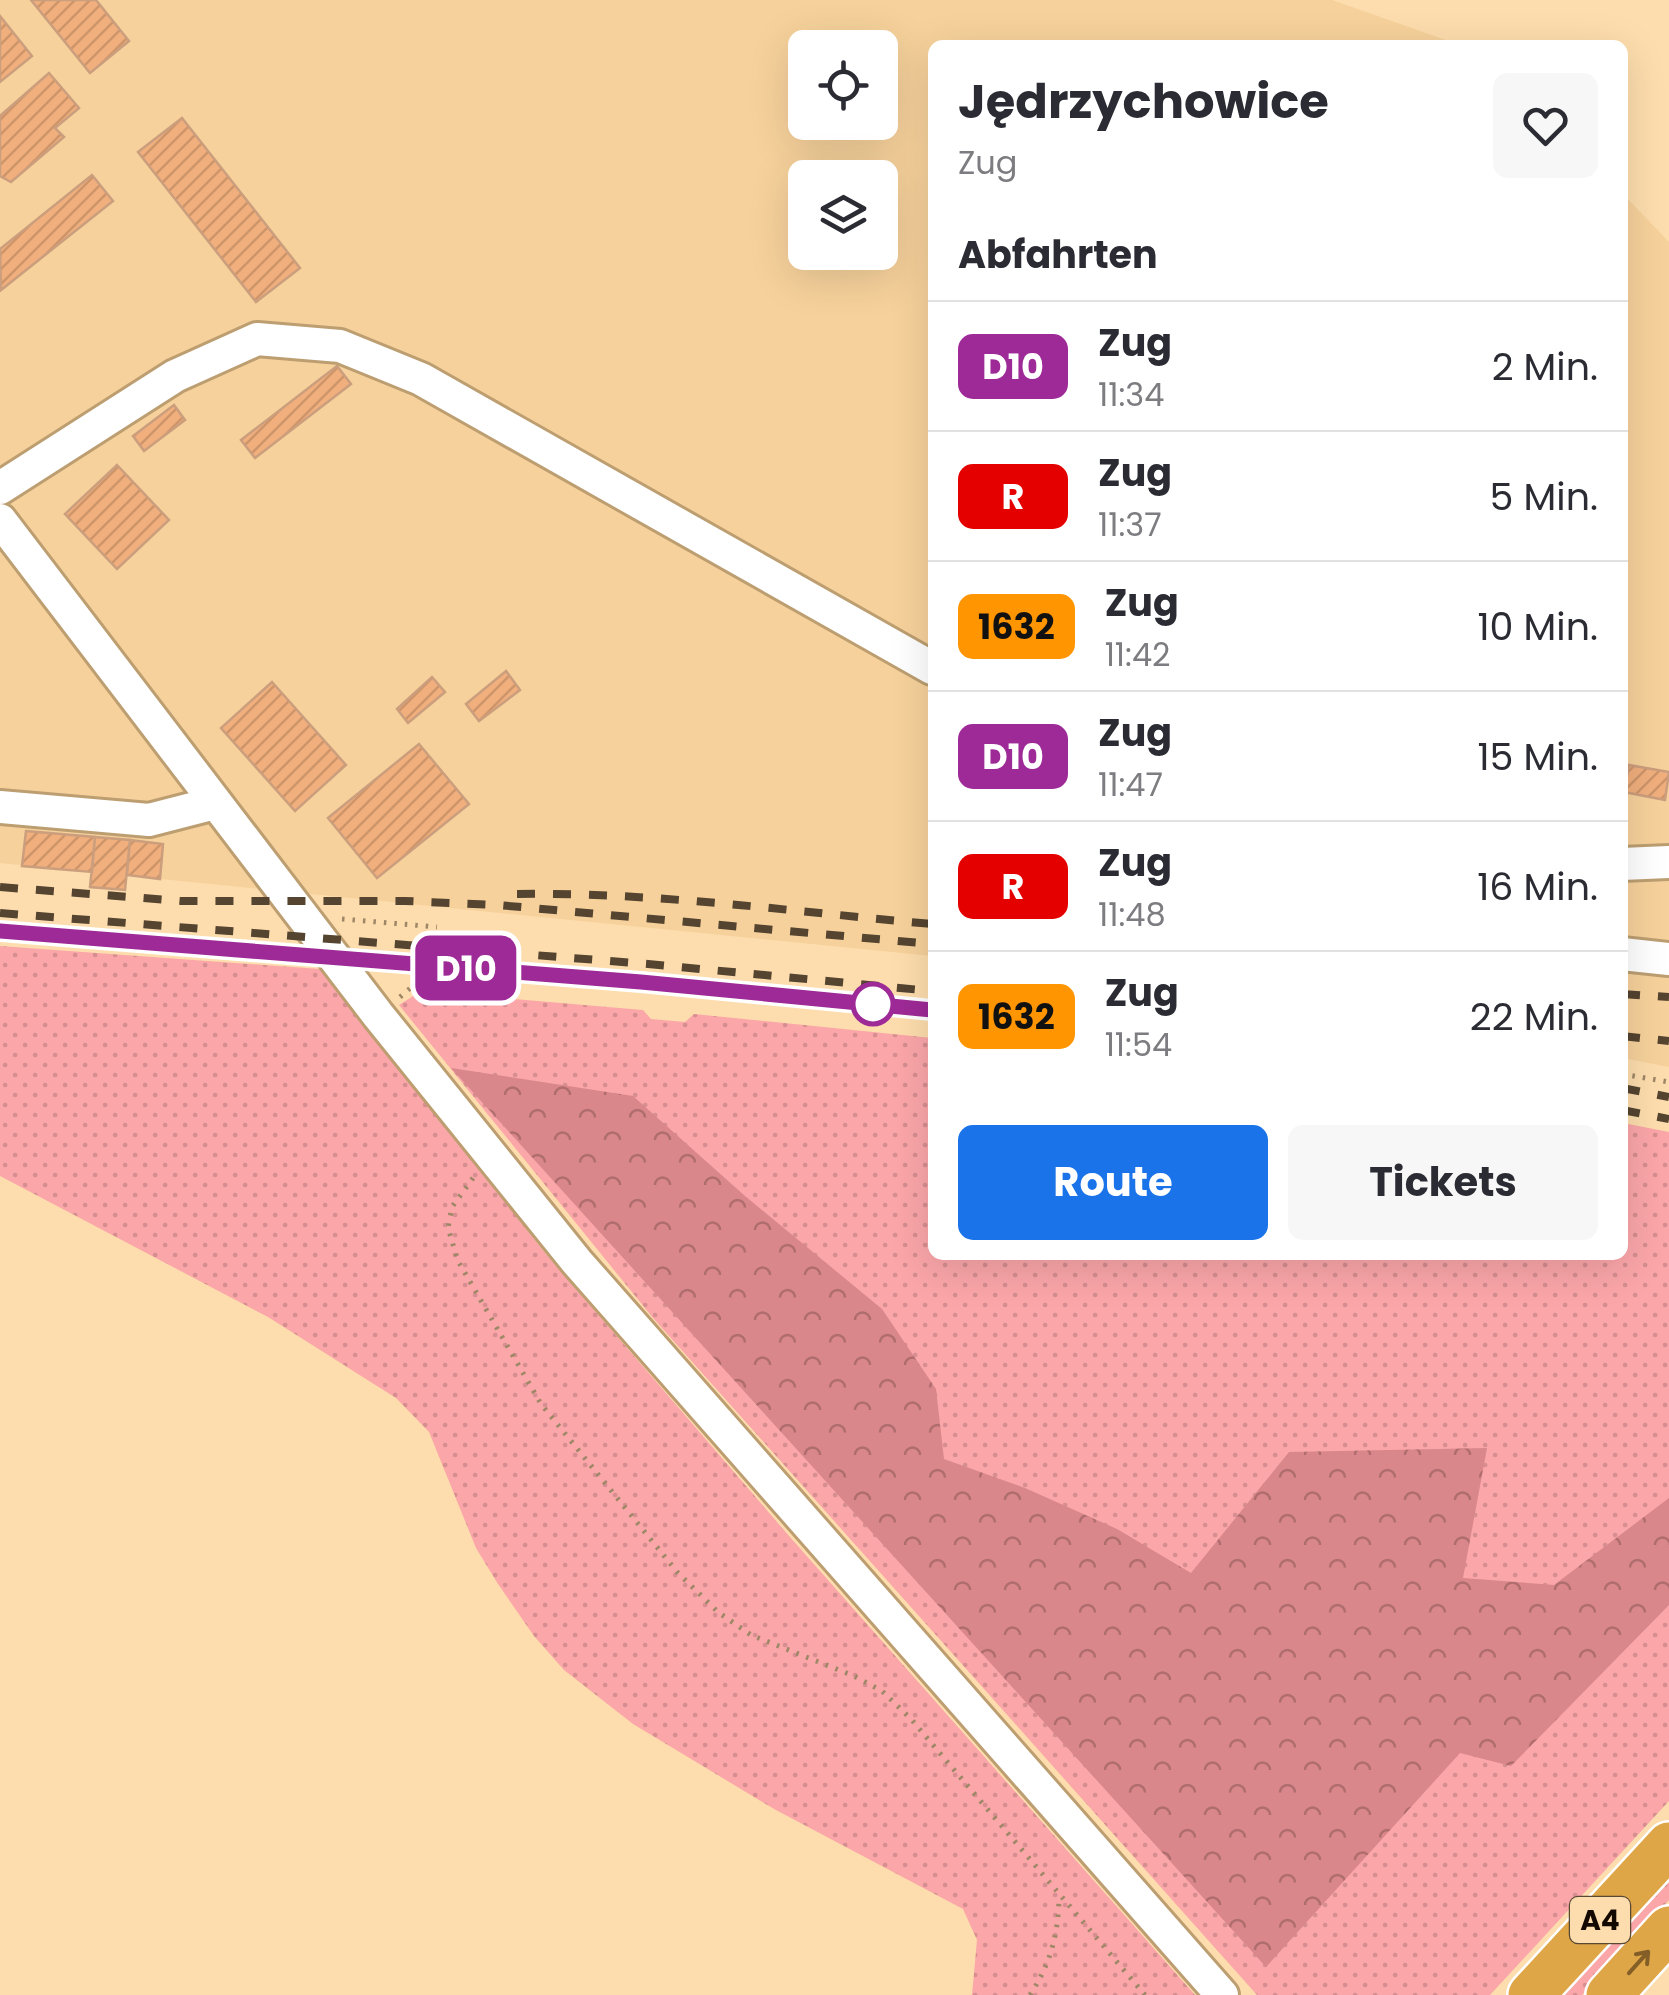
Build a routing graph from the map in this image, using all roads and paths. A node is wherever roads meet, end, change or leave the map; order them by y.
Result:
1 (0, 488) edge
2 (0, 520) edge
3 (928, 666) edge
4 (215, 803) junction
5 (0, 807) edge
6 (1669, 862) edge
7 (1628, 864) edge
8 (338, 919) dead end
9 (437, 927) dead end
10 (1628, 955) edge
11 (1669, 959) edge
12 (1628, 1075) edge
13 (1669, 1082) edge
14 (493, 1159) junction
15 (1669, 1845) edge
16 (1059, 1896) junction
17 (1669, 1929) edge
18 (1030, 1995) edge
19 (1146, 1995) edge
20 (1222, 1995) edge
21 (1532, 1995) edge
22 (1608, 1995) edge

1 - 3 street
2 - 4 street
4 - 5 street
4 - 14 street
6 - 7 street
8 - 9 path
10 - 11 street
12 - 13 path
14 - 16 path
14 - 20 street
15 - 21 highway, A4
16 - 18 path
16 - 19 path
22 -> 17 highway, A4

